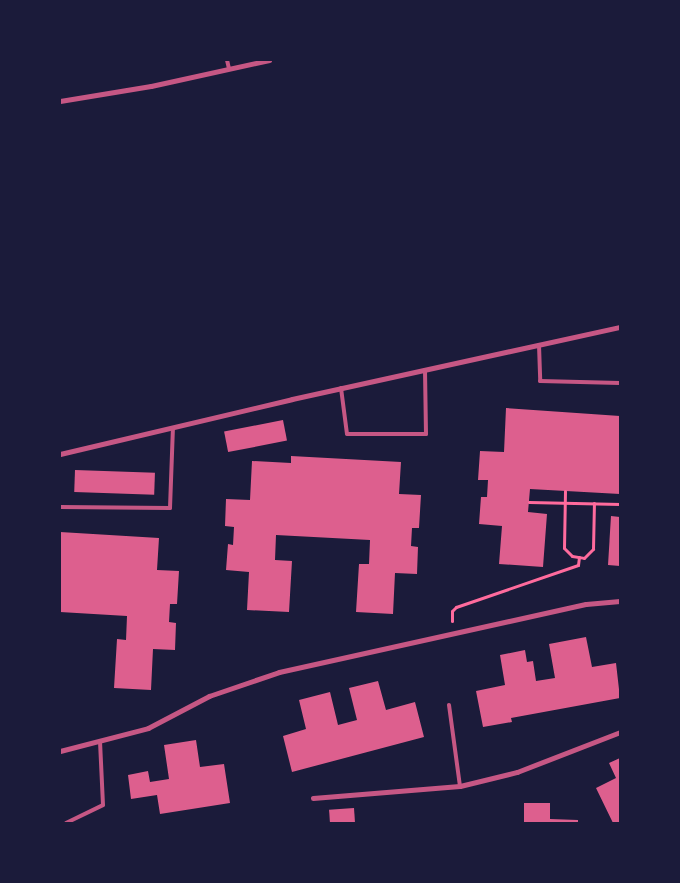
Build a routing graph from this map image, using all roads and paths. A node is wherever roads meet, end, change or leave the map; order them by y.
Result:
1 (227, 60) edge
2 (269, 60) edge
3 (229, 69) junction
4 (60, 101) edge
5 (620, 328) edge
6 (539, 345) junction
7 (425, 370) junction
8 (620, 383) edge
9 (341, 388) junction
10 (173, 428) junction
11 (60, 454) edge
12 (565, 491) dead end
13 (529, 502) dead end
14 (565, 503) junction
15 (594, 503) junction
16 (620, 504) edge
17 (60, 508) edge
18 (579, 557) junction
19 (620, 601) edge
20 (455, 634) junction
21 (449, 705) dead end
22 (620, 732) edge
23 (100, 742) junction
24 (60, 750) edge
25 (460, 786) junction
26 (313, 798) dead end
27 (66, 823) edge

1 - 3 lane
2 - 3 street
3 - 4 street
5 - 6 street
6 - 7 street
6 - 8 lane
7 - 9 street
7 - 9 lane
9 - 10 street
10 - 11 street
10 - 17 lane
12 - 14 path
13 - 14 path
14 - 15 path
14 - 18 path
15 - 16 path
15 - 18 path
18 - 20 path
19 - 20 street
20 - 23 street
21 - 25 lane
22 - 25 street
23 - 24 street
23 - 27 lane
25 - 26 street

